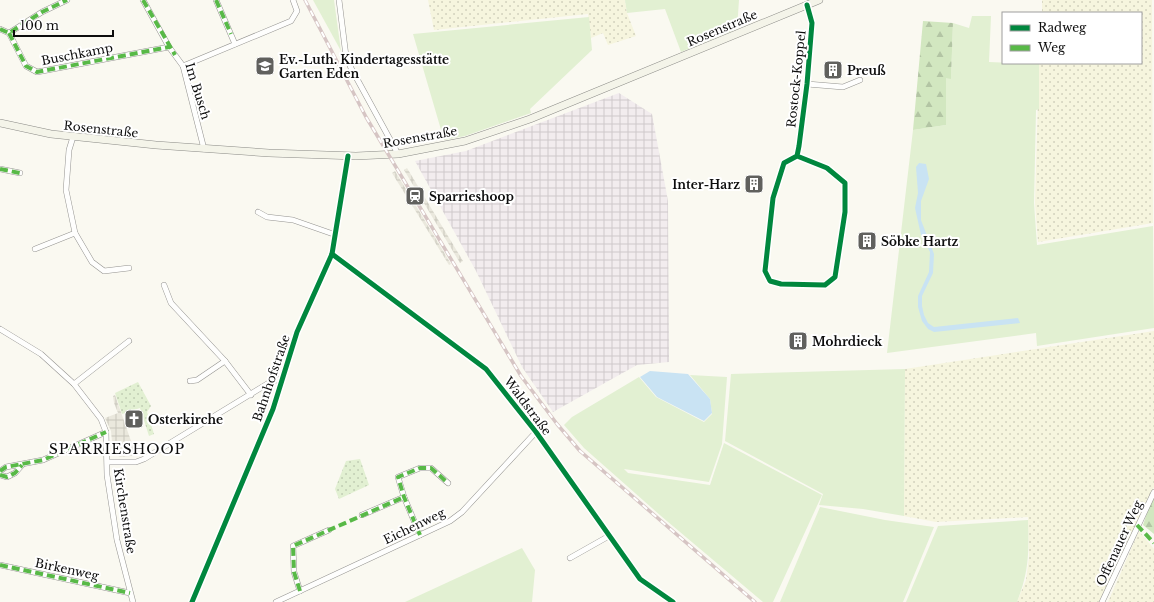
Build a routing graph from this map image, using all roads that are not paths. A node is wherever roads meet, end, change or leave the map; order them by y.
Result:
1 (67, 0) edge
2 (143, 0) edge
3 (216, 0) edge
4 (292, 0) edge
5 (339, 0) edge
6 (819, 0) edge
7 (807, 4) junction
8 (0, 29) edge
9 (9, 33) junction
10 (235, 44) junction
11 (169, 47) junction
12 (183, 66) junction
13 (860, 80) dead end
14 (807, 84) junction
15 (0, 123) edge
16 (73, 137) junction
17 (204, 149) junction
18 (398, 154) junction
19 (348, 156) junction
20 (797, 156) junction
21 (0, 169) edge
22 (20, 173) dead end
23 (258, 212) dead end
24 (76, 233) junction
25 (336, 235) junction
26 (35, 249) dead end
27 (332, 254) junction
28 (129, 268) dead end
29 (164, 285) dead end
30 (0, 329) edge
31 (129, 341) dead end
32 (225, 361) junction
33 (282, 379) junction
34 (190, 381) dead end
35 (74, 384) junction
36 (251, 395) junction
37 (106, 432) junction
38 (536, 432) junction
39 (108, 462) junction
40 (22, 465) junction
41 (0, 471) edge
42 (0, 475) edge
43 (448, 483) dead end
44 (1154, 492) edge
45 (404, 497) junction
46 (362, 515) dead end
47 (329, 530) dead end
48 (420, 535) junction
49 (609, 536) junction
50 (570, 558) dead end
51 (0, 565) edge
52 (300, 591) junction
53 (130, 593) junction
54 (133, 602) edge
55 (192, 602) edge
56 (276, 602) edge
57 (673, 602) edge
58 (1102, 602) edge

1 - 9 street
2 - 11 street, Im Busch
3 - 10 street
4 - 10 street
5 - 18 street
6 - 7 main road, Rosenstraße
7 - 14 street, Rostock-Koppel
7 - 18 main road, Rosenstraße
8 - 9 street
9 - 11 street, Buschkamp
10 - 12 street
11 - 12 street, Im Busch
12 - 17 street, Im Busch
13 - 14 street, Rostock-Koppel
14 - 20 street, Rostock-Koppel
15 - 16 main road, Rosenstraße
16 - 17 main road, Rosenstraße
16 - 24 street
17 - 19 main road, Rosenstraße
18 - 19 main road, Rosenstraße
19 - 25 street, Bahnhofstraße
20 - 20 street
21 - 22 street
23 - 25 street
24 - 26 street
24 - 28 street
25 - 27 street, Bahnhofstraße
27 - 33 street, Bahnhofstraße
27 - 38 street, Waldstraße
29 - 32 street
30 - 35 street, Kirchenstraße
31 - 35 street
32 - 34 street
32 - 36 street
33 - 36 street
33 - 55 street, Bahnhofstraße
35 - 37 street, Kirchenstraße
36 - 39 street
37 - 39 street, Kirchenstraße
37 - 40 street
38 - 48 street, Eichenweg
38 - 49 street, Waldstraße
39 - 53 street, Kirchenstraße
40 - 41 street
40 - 42 street
43 - 45 street
44 - 58 street, Offenauer Weg
45 - 46 street
45 - 48 street
47 - 52 street
48 - 52 street, Eichenweg
49 - 50 street
49 - 57 street, Waldstraße
51 - 53 street, Birkenweg
52 - 56 street, Eichenweg
53 - 54 street, Kirchenstraße

